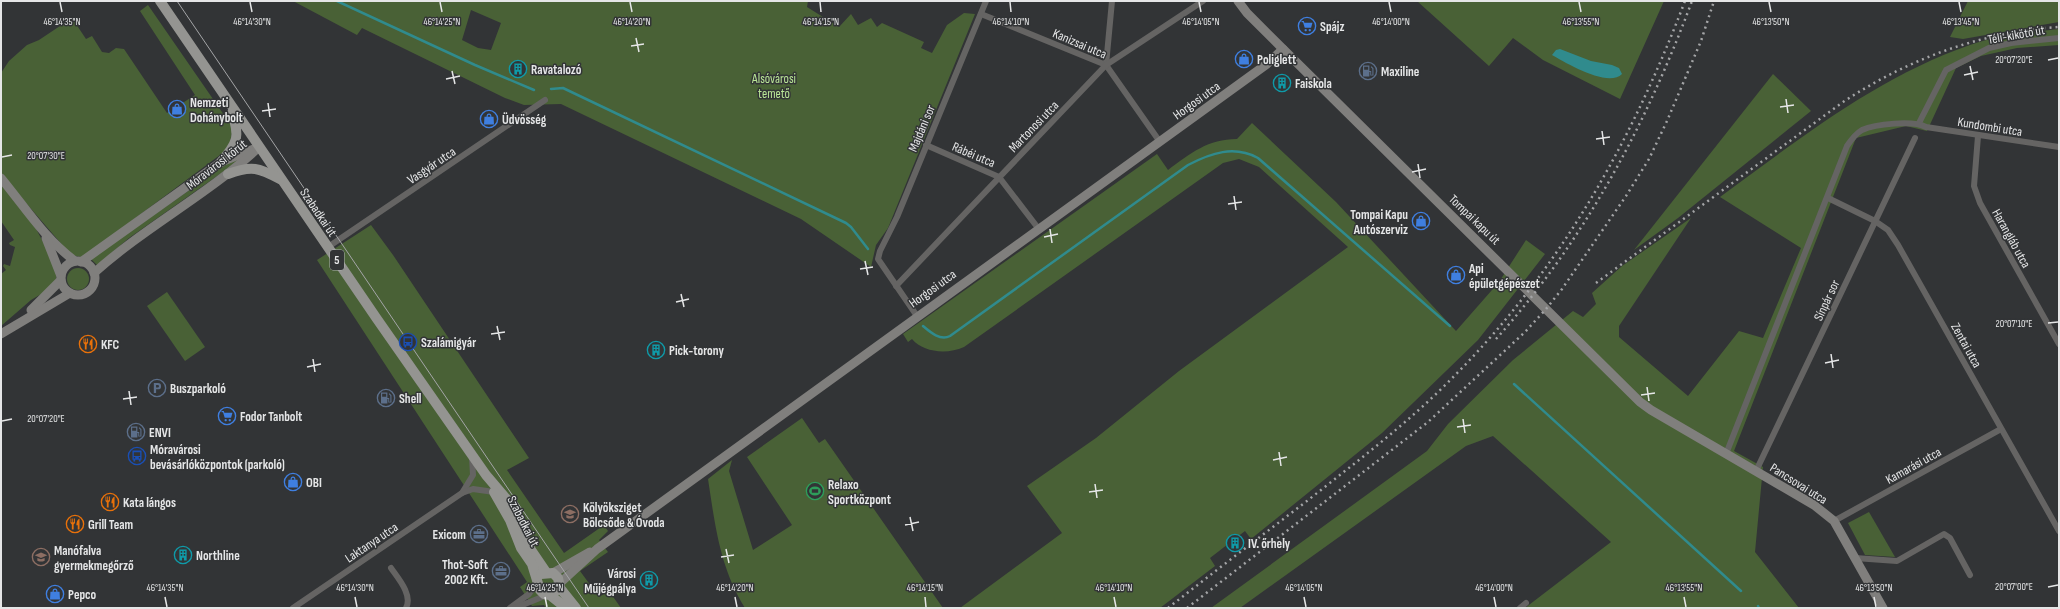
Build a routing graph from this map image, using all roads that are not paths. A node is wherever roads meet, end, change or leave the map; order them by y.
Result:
1 (160, 1) edge
2 (986, 1) edge
3 (1112, 1) edge
4 (1203, 1) edge
5 (1238, 1) edge
6 (981, 14) junction
7 (2059, 38) edge
8 (1284, 49) junction
9 (1106, 65) junction
10 (545, 100) dead end
11 (229, 101) junction
12 (1919, 123) junction
13 (1978, 136) junction
14 (1915, 138) dead end
15 (1160, 142) junction
16 (926, 145) junction
17 (259, 147) junction
18 (2057, 147) edge
19 (2059, 153) edge
20 (221, 162) junction
21 (228, 174) junction
22 (999, 177) junction
23 (1, 178) edge
24 (282, 180) junction
25 (1828, 198) junction
26 (1875, 221) junction
27 (1038, 228) junction
28 (42, 230) junction
29 (328, 247) junction
30 (78, 261) junction
31 (94, 273) junction
32 (61, 278) junction
33 (896, 286) junction
34 (70, 293) junction
35 (917, 316) junction
36 (17, 323) junction
37 (1, 334) edge
38 (2059, 344) edge
39 (2001, 429) junction
40 (472, 454) junction
41 (1726, 454) junction
42 (1756, 471) junction
43 (486, 475) junction
44 (494, 492) junction
45 (462, 493) junction
46 (1834, 521) junction
47 (2059, 531) edge
48 (597, 549) junction
49 (1855, 558) junction
50 (390, 568) dead end
51 (549, 573) junction
52 (1970, 575) dead end
53 (538, 581) junction
54 (560, 586) junction
55 (549, 595) junction
56 (1526, 603) dead end
57 (293, 608) edge
58 (406, 608) edge
59 (510, 608) edge
60 (515, 608) edge
61 (566, 608) edge
62 (576, 608) edge
63 (1520, 608) edge
64 (1883, 608) edge

1 - 11 main road, Szabadkai út / 5
2 - 6 street, Majdáni sor
3 - 9 street
4 - 9 street, Martonosi utca
5 - 8 street, Tompai kapu út
6 - 9 street, Kanizsai utca
6 - 16 street, Majdáni sor
7 - 12 street, Téli-kikötő út
8 - 15 street, Horgosi utca
8 - 41 street, Tompai kapu út
9 - 15 street, Kanizsai utca
9 - 22 street, Martonosi utca
10 - 29 street, Vasgyár utca
11 - 17 main road, Szabadkai út / 5
11 - 20 main road
12 - 13 street, Kundombi utca
12 - 25 street
13 - 18 street, Kundombi utca
13 - 38 street, Harangláb utca
14 - 26 street, Sínpár sor
15 - 27 street, Horgosi utca
16 - 22 street, Rábéi utca
16 - 33 street, Majdáni sor
17 - 20 street, Móravárosi körút
17 - 21 street, Móravárosi körút
17 - 24 main road, Szabadkai út / 5
18 - 19 street
20 - 30 street, Móravárosi körút
21 - 24 main road
21 - 31 street, Móravárosi körút
22 - 27 street, Rábéi utca
22 - 33 street, Martonosi utca
23 - 28 street
24 - 29 main road, Szabadkai út / 5
25 - 26 street, Zentai utca
25 - 41 street
26 - 39 street, Zentai utca
26 - 42 street, Sínpár sor
27 - 35 street, Horgosi utca
28 - 30 street
28 - 32 street
29 - 40 main road, Szabadkai út / 5
30 - 31 street
30 - 32 street
31 - 34 street
32 - 34 street
32 - 36 street
33 - 35 street
34 - 36 street
35 - 48 street, Horgosi utca
36 - 37 street
39 - 46 street, Kamarási utca
39 - 47 street, Zentai utca
40 - 43 main road, Szabadkai út / 5
40 - 45 street, Laktanya utca
41 - 42 street, Pancsovai utca
42 - 46 street, Pancsovai utca
43 - 44 main road, Szabadkai út / 5
43 - 51 main road, Szabadkai út / 5
44 - 45 street, Laktanya utca
44 - 53 main road, Szabadkai út / 5
45 - 57 street, Laktanya utca
46 - 49 street, Pancsovai utca
48 - 51 street, Horgosi utca
48 - 54 street, Horgosi utca
49 - 52 street
49 - 64 street, Pancsovai utca
50 - 58 street
51 - 53 main road
51 - 54 main road, Szabadkai út / 5
53 - 55 main road, Szabadkai út / 5
53 - 59 street
54 - 55 main road
54 - 62 main road, Szabadkai út / 5
55 - 60 street
55 - 61 main road, Szabadkai út / 5
56 - 63 street

